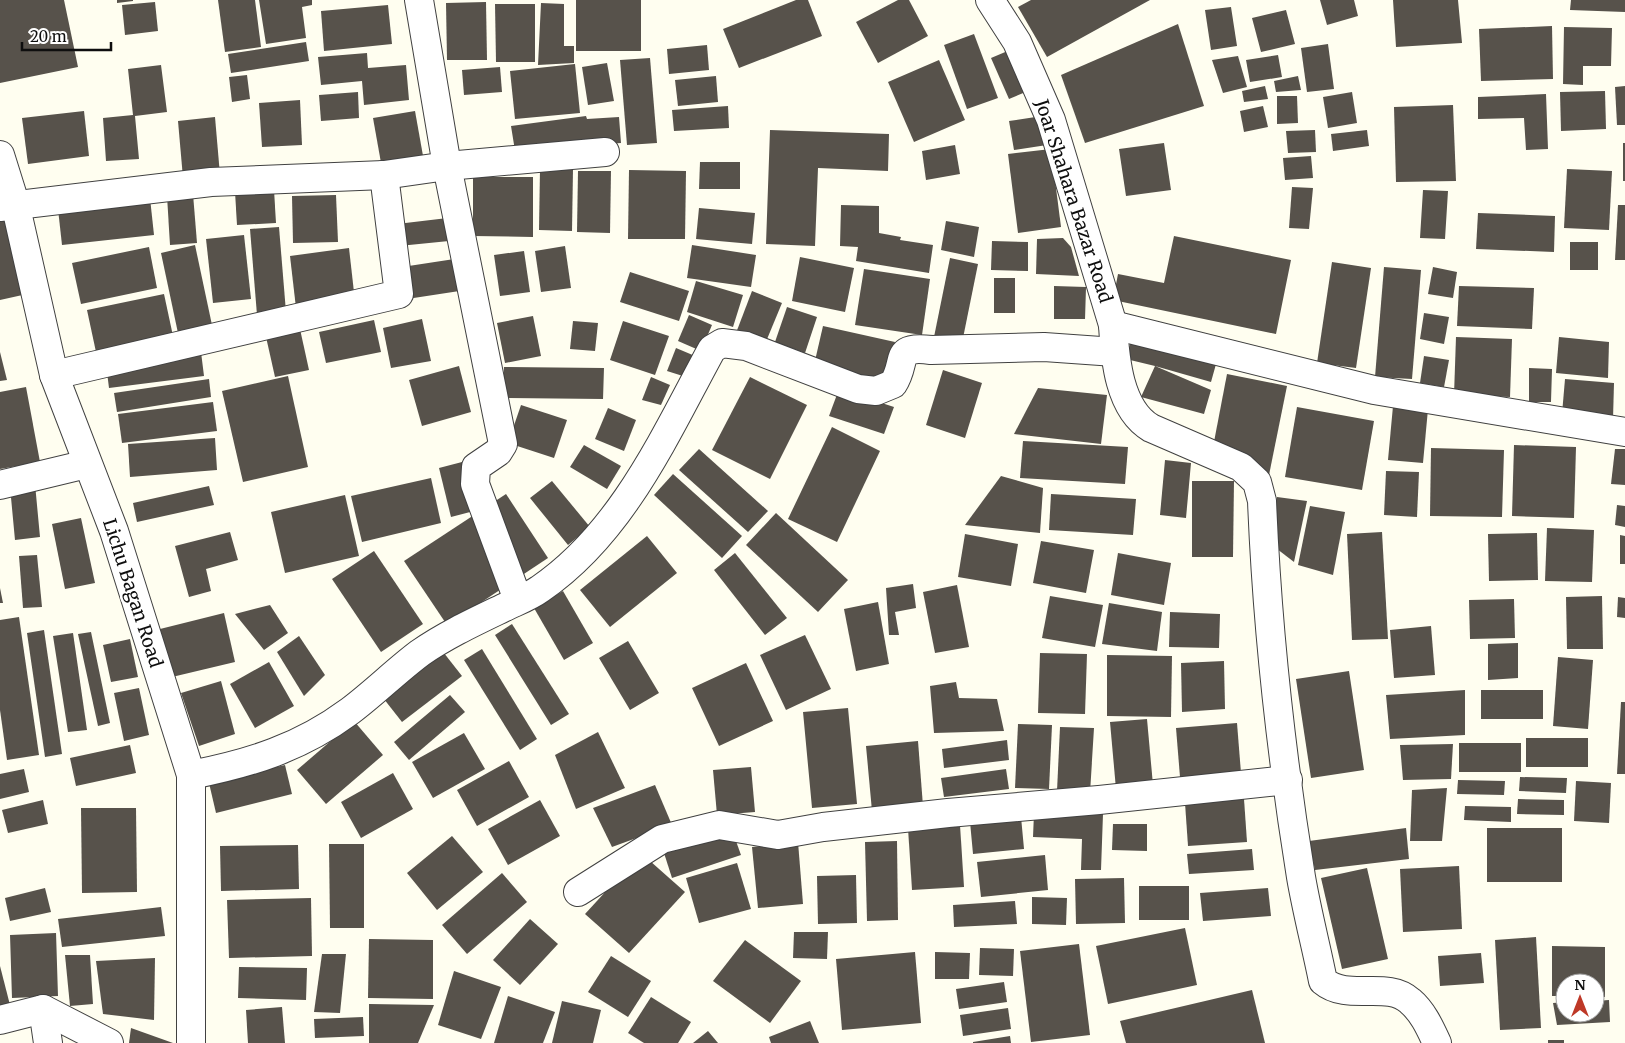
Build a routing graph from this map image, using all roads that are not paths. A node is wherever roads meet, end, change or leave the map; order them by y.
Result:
1 (419, 0) edge
2 (990, 0) edge
3 (605, 152) dead end
4 (0, 155) edge
5 (447, 166) junction
6 (384, 175) junction
7 (8, 205) edge
8 (1113, 325) junction
9 (1115, 352) junction
10 (54, 375) junction
11 (1625, 432) edge
12 (87, 464) junction
13 (0, 485) edge
14 (518, 600) junction
15 (191, 775) junction
16 (1288, 780) junction
17 (578, 892) dead end
18 (43, 1010) junction
19 (0, 1020) edge
20 (48, 1043) edge
21 (109, 1043) edge
22 (191, 1043) edge
23 (1437, 1043) edge

1 - 5 street
2 - 8 street, Joar Shahara Bazar Road
3 - 5 street
4 - 7 street, Lichu Bagan Road
5 - 6 street
5 - 14 street
6 - 7 street
6 - 10 street
7 - 10 street, Lichu Bagan Road
8 - 9 street, Joar Shahara Bazar Road
8 - 11 street
9 - 14 street
9 - 16 street, Joar Shahara Bazar Road
10 - 12 street, Lichu Bagan Road
12 - 13 street
12 - 15 street, Lichu Bagan Road
14 - 15 street
15 - 22 street, Lichu Bagan Road
16 - 17 street
16 - 23 street, Joar Shahara Bazar Road
18 - 19 street
18 - 20 street
18 - 21 street

